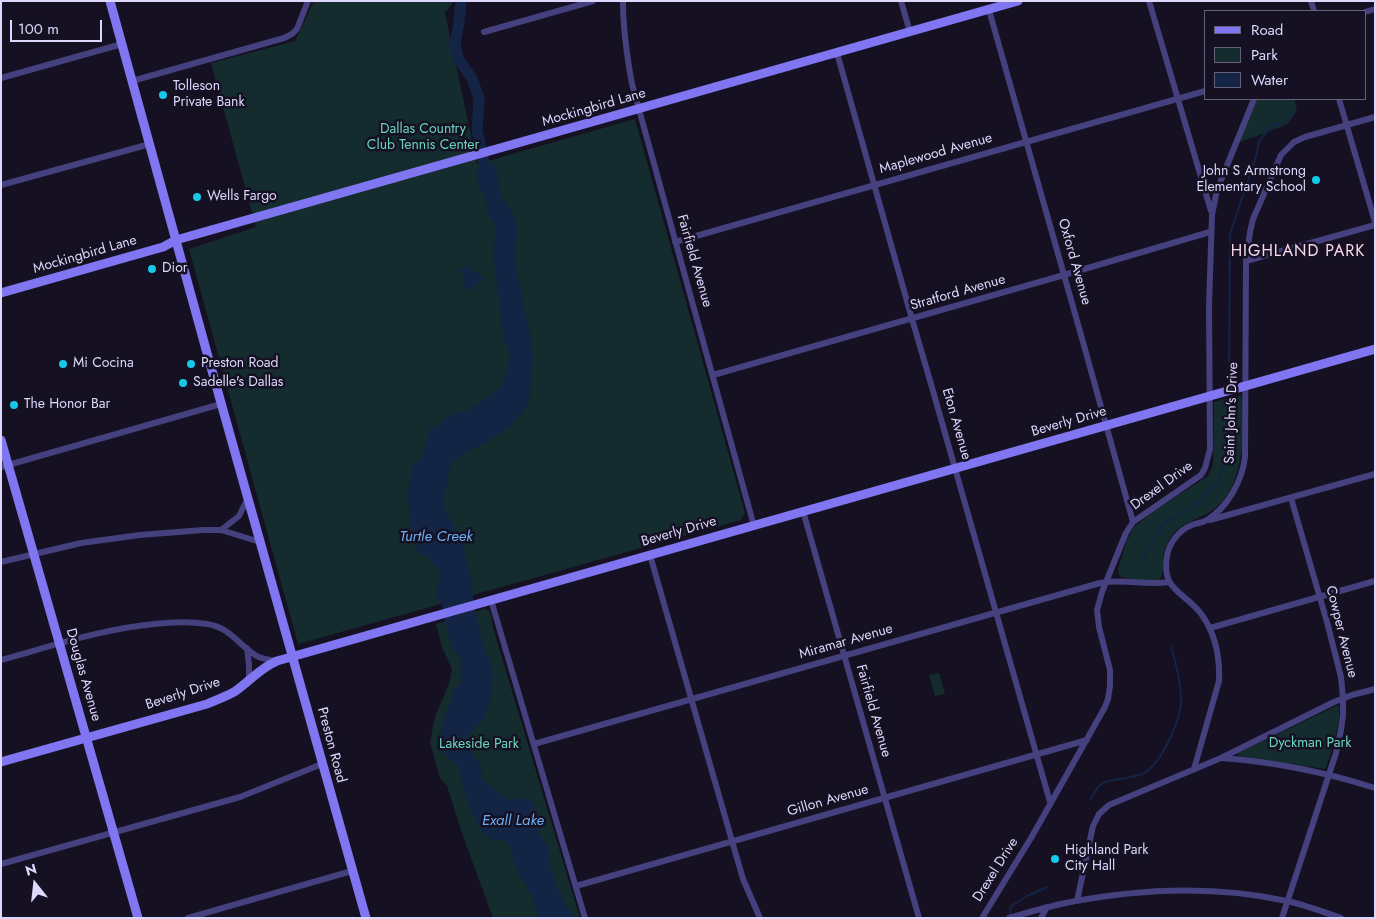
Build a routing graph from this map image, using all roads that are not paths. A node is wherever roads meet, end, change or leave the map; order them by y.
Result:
1 (110, 1) edge
2 (308, 1) edge
3 (593, 1) edge
4 (623, 1) edge
5 (901, 1) edge
6 (1018, 1) edge
7 (1149, 1) edge
8 (989, 10) junction
9 (484, 32) dead end
10 (910, 32) junction
11 (122, 44) junction
12 (837, 53) junction
13 (1, 78) edge
14 (132, 81) junction
15 (1204, 91) edge
16 (1177, 99) junction
17 (1254, 100) edge
18 (1339, 100) edge
19 (639, 110) junction
20 (1375, 117) edge
21 (1346, 125) junction
22 (1026, 142) junction
23 (150, 144) junction
24 (874, 184) junction
25 (1, 185) edge
26 (1212, 215) junction
27 (1375, 224) edge
28 (1210, 232) junction
29 (176, 240) junction
30 (675, 242) junction
31 (1246, 261) junction
32 (59, 274) junction
33 (1064, 275) junction
34 (1, 288) edge
35 (1, 293) edge
36 (912, 319) junction
37 (1375, 349) edge
38 (713, 376) junction
39 (1246, 386) junction
40 (1210, 396) junction
41 (221, 404) junction
42 (1106, 425) junction
43 (1, 440) edge
44 (5, 466) edge
45 (955, 468) junction
46 (1375, 474) edge
47 (248, 498) junction
48 (1291, 498) junction
49 (803, 511) junction
50 (1206, 521) junction
51 (1133, 522) junction
52 (754, 526) junction
53 (221, 530) junction
54 (260, 542) junction
55 (34, 554) junction
56 (650, 555) junction
57 (1, 562) edge
58 (1107, 581) junction
59 (1375, 581) edge
60 (1168, 582) junction
61 (1320, 597) junction
62 (491, 600) junction
63 (996, 612) junction
64 (1210, 628) junction
65 (60, 644) junction
66 (247, 648) junction
67 (292, 656) junction
68 (844, 656) junction
69 (1, 660) edge
70 (277, 661) junction
71 (249, 680) junction
72 (1375, 689) edge
73 (1343, 698) junction
74 (690, 699) junction
75 (87, 738) junction
76 (1087, 740) junction
77 (534, 744) junction
78 (1036, 755) junction
79 (1220, 758) junction
80 (1, 762) edge
81 (322, 764) junction
82 (1194, 769) junction
83 (1329, 776) junction
84 (1375, 788) edge
85 (885, 797) junction
86 (1050, 802) junction
87 (113, 833) junction
88 (732, 841) junction
89 (1, 864) edge
90 (352, 871) junction
91 (576, 886) junction
92 (1077, 901) junction
93 (1287, 902) junction
94 (1047, 907) junction
95 (1015, 917) edge
96 (138, 918) edge
97 (188, 918) edge
98 (366, 918) edge
99 (585, 918) edge
100 (760, 918) edge
101 (919, 918) edge
102 (982, 918) edge
103 (1041, 918) edge
104 (1282, 918) edge
105 (1341, 918) edge

1 - 11 main road, Preston Road
2 - 14 street
3 - 9 street
4 - 19 street, Fairfield Avenue
5 - 10 street
6 - 8 main road, Mockingbird Lane
7 - 16 street
8 - 10 main road, Mockingbird Lane
8 - 22 street, Oxford Avenue
10 - 12 main road, Mockingbird Lane
11 - 13 street
11 - 14 main road, Preston Road
12 - 19 main road, Mockingbird Lane
12 - 24 street, Eton Avenue
14 - 23 main road, Preston Road
15 - 16 street, Maplewood Avenue
16 - 22 street, Maplewood Avenue
16 - 26 street
17 - 26 street, Drexel Drive
18 - 21 street
19 - 29 main road, Mockingbird Lane
19 - 30 street, Fairfield Avenue
20 - 21 street, Saint John's Drive
21 - 27 street
21 - 31 street, Saint John's Drive
22 - 24 street, Maplewood Avenue
22 - 33 street, Oxford Avenue
23 - 25 street
23 - 29 main road, Preston Road
24 - 30 street, Maplewood Avenue
24 - 36 street, Eton Avenue
26 - 28 street, Drexel Drive
27 - 31 street
28 - 33 street, Stratford Avenue
28 - 40 street, Drexel Drive
29 - 32 main road, Mockingbird Lane
29 - 41 main road, Preston Road
30 - 38 street, Fairfield Avenue
31 - 39 street, Saint John's Drive
32 - 34 main road, Mockingbird Lane
32 - 35 main road, Mockingbird Lane
33 - 36 street, Stratford Avenue
33 - 42 street, Oxford Avenue
36 - 38 street, Stratford Avenue
36 - 45 street, Eton Avenue
37 - 39 main road, Beverly Drive
38 - 52 street, Fairfield Avenue
39 - 40 main road, Beverly Drive
39 - 50 street, Saint John's Drive
40 - 42 main road, Beverly Drive
40 - 51 street, Drexel Drive
41 - 44 street
41 - 47 main road, Preston Road
42 - 45 main road, Beverly Drive
42 - 51 street, Oxford Avenue
43 - 44 main road, Douglas Avenue
44 - 55 main road, Douglas Avenue
45 - 49 main road, Beverly Drive
45 - 63 street, Eton Avenue
46 - 48 street
47 - 53 street
47 - 54 main road, Preston Road
48 - 50 street
48 - 61 street, Cowper Avenue
49 - 52 main road, Beverly Drive
49 - 68 street, Fairfield Avenue
50 - 60 street, Saint John's Drive
51 - 58 street, Drexel Drive
52 - 56 main road, Beverly Drive
53 - 54 street
53 - 55 street
54 - 67 main road, Preston Road
55 - 57 street
55 - 65 main road, Douglas Avenue
56 - 62 main road, Beverly Drive
56 - 74 street
58 - 60 street, Miramar Avenue
58 - 63 street, Miramar Avenue
58 - 76 street, Drexel Drive
59 - 61 street
60 - 64 street
61 - 64 street
61 - 73 street, Cowper Avenue
62 - 67 main road, Beverly Drive
62 - 77 street
63 - 68 street, Miramar Avenue
63 - 78 street, Eton Avenue
64 - 82 street
65 - 66 street
65 - 69 street
65 - 75 main road, Douglas Avenue
66 - 70 street
66 - 71 street
67 - 70 main road, Beverly Drive
67 - 81 main road, Preston Road
68 - 74 street, Miramar Avenue
68 - 85 street, Fairfield Avenue
70 - 71 main road, Beverly Drive
71 - 75 main road, Beverly Drive
72 - 73 street
73 - 79 street
73 - 83 street, Cowper Avenue
74 - 77 street, Miramar Avenue
74 - 88 street
75 - 80 main road, Beverly Drive
75 - 87 main road, Douglas Avenue
76 - 78 street, Gillon Avenue
76 - 86 street, Drexel Drive
77 - 91 street
78 - 85 street, Gillon Avenue
78 - 86 street, Eton Avenue
79 - 82 street
79 - 83 street
81 - 87 street
81 - 90 main road, Preston Road
82 - 92 street
83 - 84 street
83 - 93 street, Cowper Avenue
85 - 88 street, Gillon Avenue
85 - 101 street, Fairfield Avenue
86 - 102 street, Drexel Drive
87 - 89 street
87 - 96 main road, Douglas Avenue
88 - 91 street, Gillon Avenue
88 - 100 street
90 - 97 street
90 - 98 main road, Preston Road
91 - 99 street
92 - 93 street
92 - 94 street
93 - 104 street, Cowper Avenue
93 - 105 street
94 - 95 street
94 - 103 street

